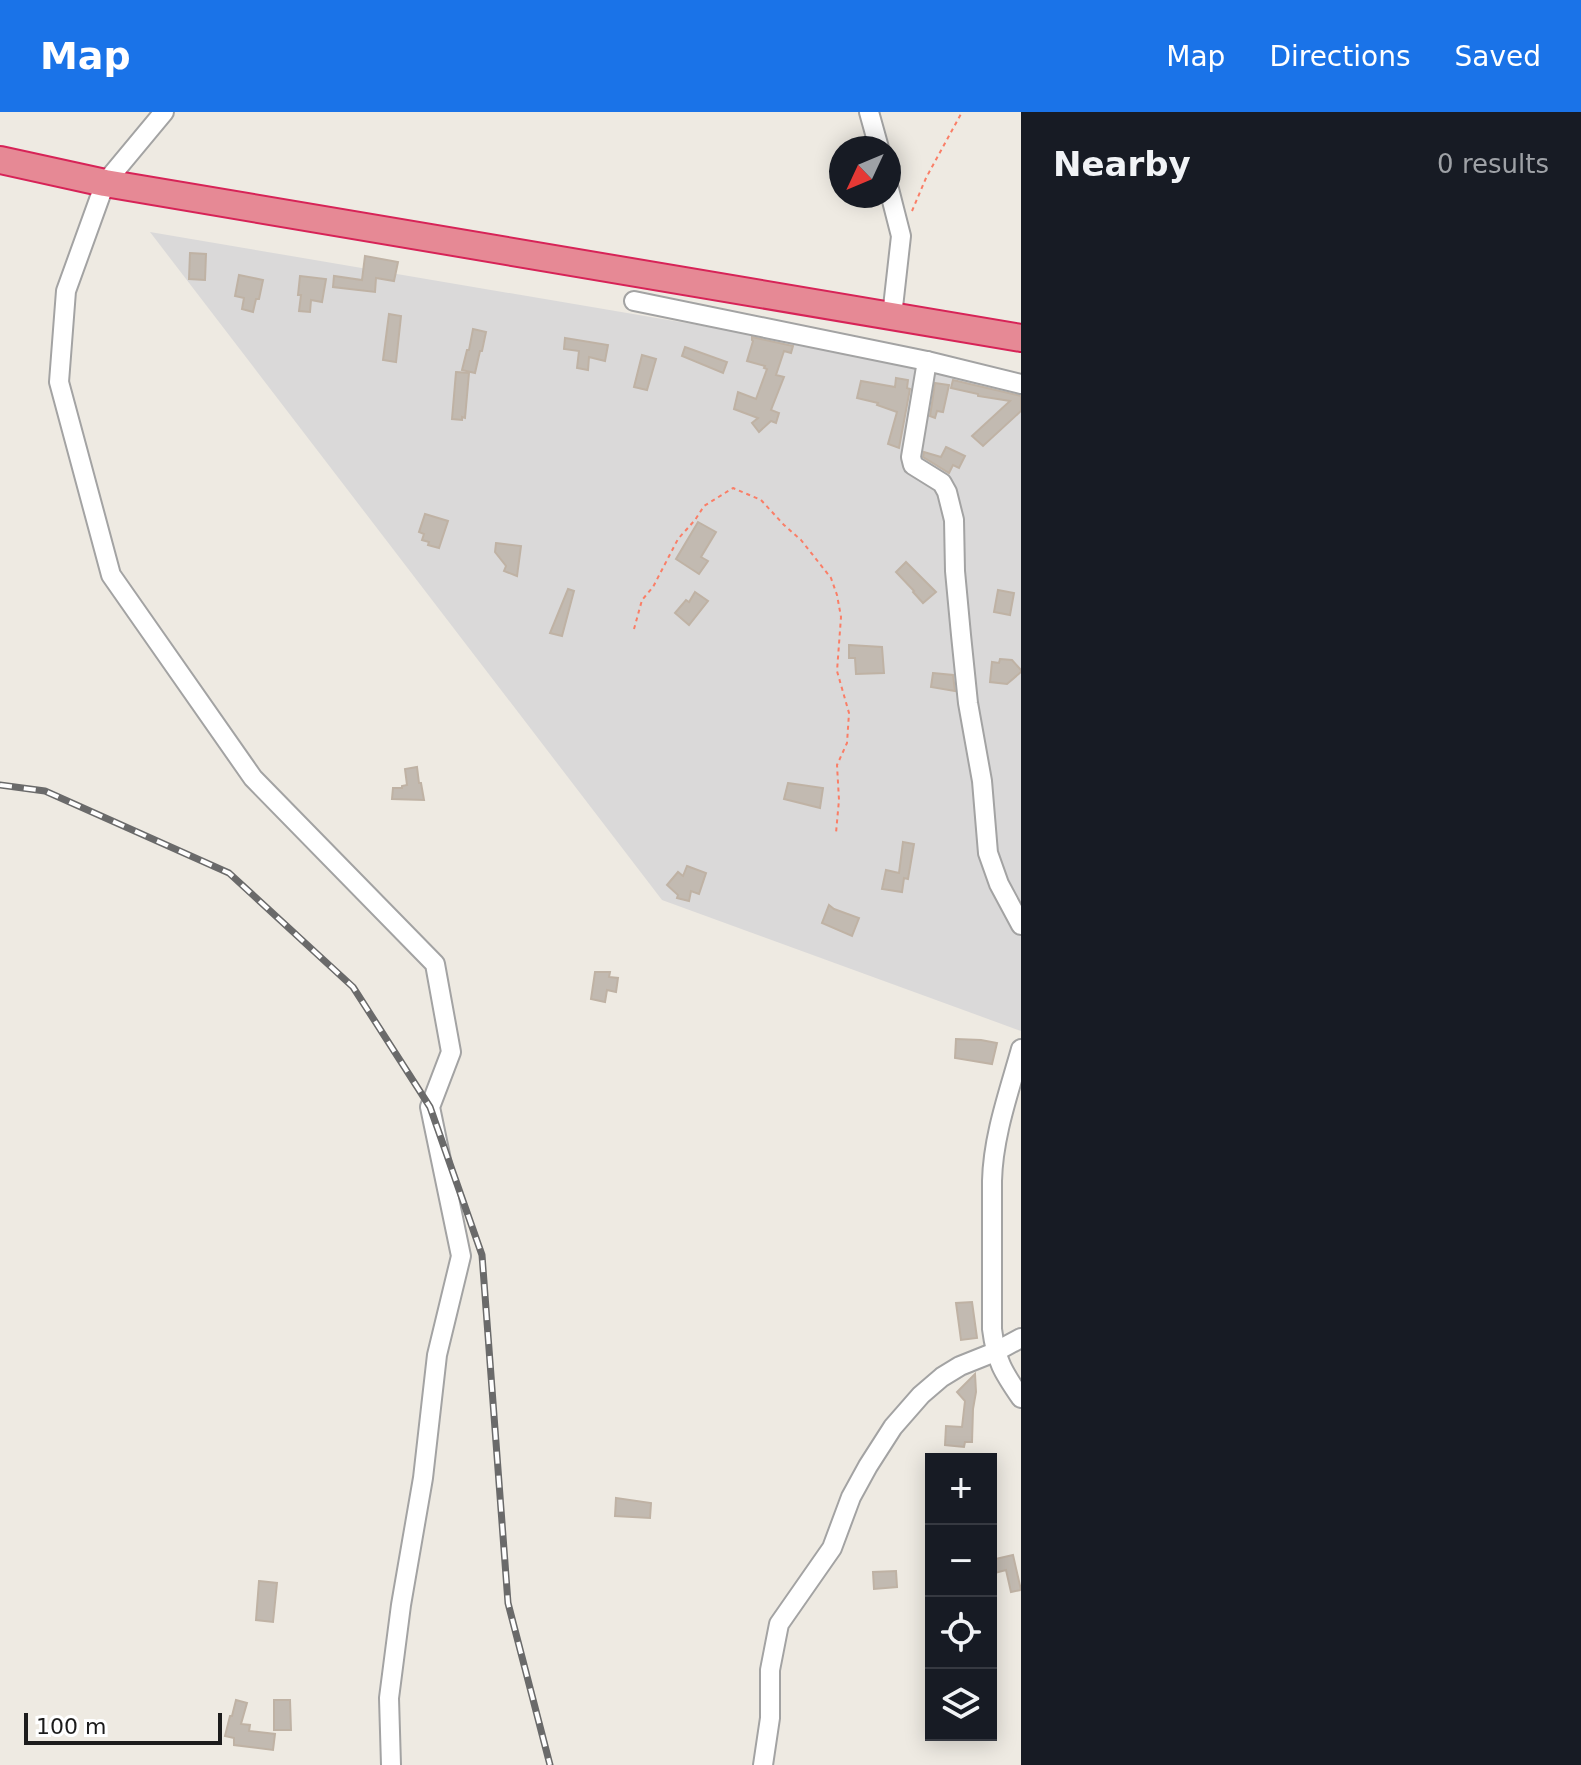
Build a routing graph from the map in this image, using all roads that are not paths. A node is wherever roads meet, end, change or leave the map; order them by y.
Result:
1 (164, 112) edge
2 (869, 112) edge
3 (876, 136) edge
4 (0, 160) edge
5 (105, 183) junction
6 (894, 208) edge
7 (634, 301) dead end
8 (892, 316) junction
9 (1021, 338) edge
10 (927, 361) junction
11 (1021, 384) edge
12 (1021, 925) edge
13 (1021, 1049) edge
14 (1021, 1338) edge
15 (995, 1352) junction
16 (1021, 1398) edge
17 (391, 1765) edge
18 (763, 1765) edge

1 - 5 street
2 - 3 street
4 - 5 highway
5 - 8 highway
5 - 17 street
6 - 8 street
7 - 10 street
8 - 9 highway
10 - 11 street
10 - 12 street
13 - 15 street
14 - 15 street
15 - 16 street
15 - 18 street

